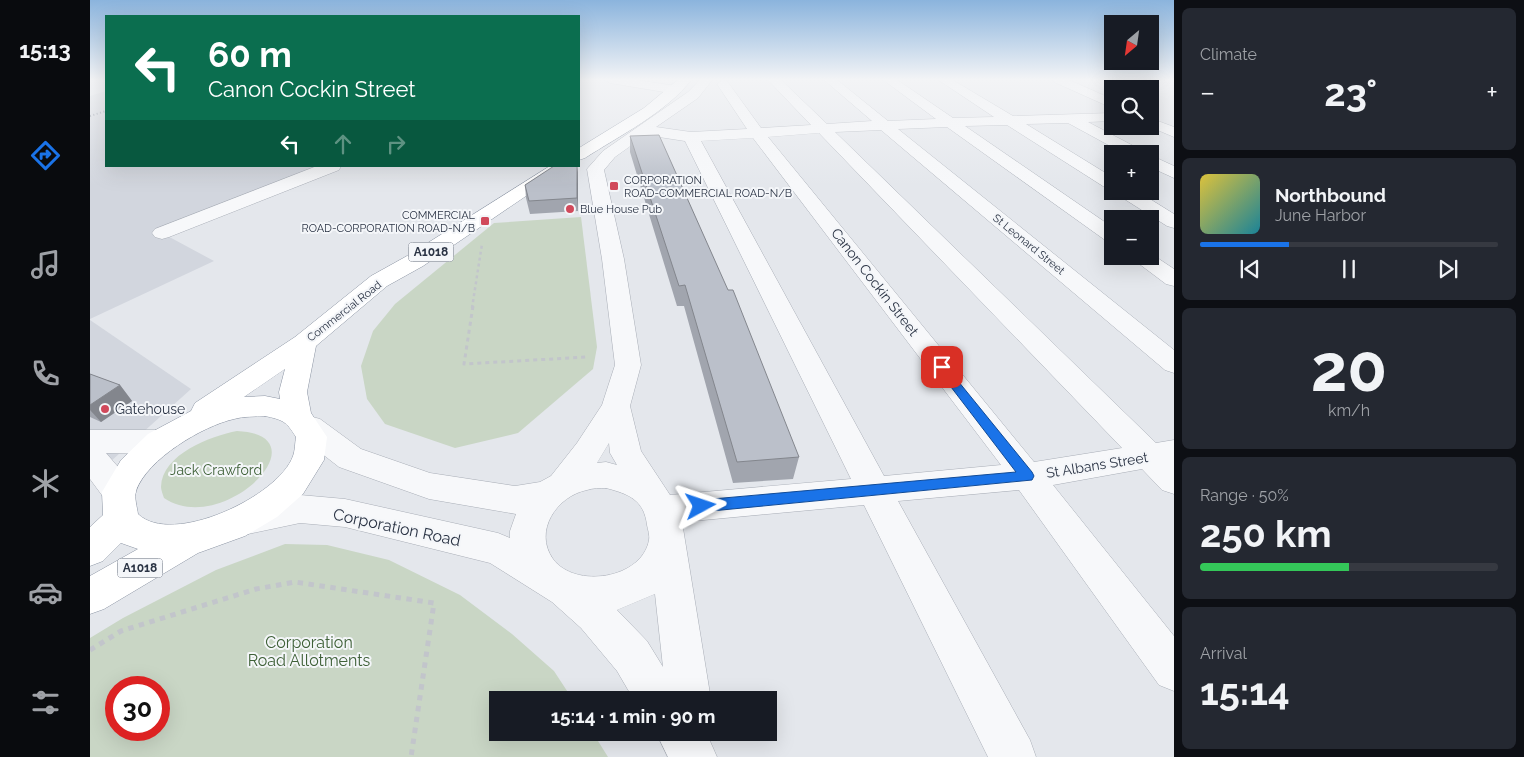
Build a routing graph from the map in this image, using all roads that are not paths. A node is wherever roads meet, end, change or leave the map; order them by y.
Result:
1 (642, 114) edge
2 (666, 114) edge
3 (742, 114) edge
4 (808, 114) edge
5 (871, 114) edge
6 (940, 114) edge
7 (1001, 114) edge
8 (1159, 115) edge
9 (1166, 115) dead end
10 (1104, 117) edge
11 (1071, 118) junction
12 (1010, 120) junction
13 (951, 122) junction
14 (884, 125) junction
15 (1159, 126) edge
16 (823, 129) junction
17 (644, 130) junction
18 (1174, 133) edge
19 (758, 134) junction
20 (691, 137) junction
21 (1120, 145) edge
22 (580, 154) edge
23 (1159, 165) edge
24 (330, 167) edge
25 (560, 167) edge
26 (1174, 173) edge
27 (1104, 179) edge
28 (1139, 200) edge
29 (1174, 222) edge
30 (1104, 230) edge
31 (162, 233) dead end
32 (1154, 265) edge
33 (1174, 279) edge
34 (304, 343) junction
35 (1174, 364) edge
36 (616, 406) junction
37 (303, 421) junction
38 (165, 438) junction
39 (90, 441) edge
40 (1162, 454) edge
41 (90, 456) edge
42 (1027, 476) junction
43 (1174, 481) edge
44 (555, 490) junction
45 (874, 490) junction
46 (120, 506) junction
47 (660, 514) junction
48 (248, 519) junction
49 (190, 540) junction
50 (90, 550) edge
51 (551, 580) junction
52 (90, 596) edge
53 (1174, 670) edge
54 (653, 691) edge
55 (689, 691) edge
56 (684, 741) edge
57 (695, 741) edge
58 (694, 757) edge
59 (697, 757) edge
60 (1013, 757) edge

1 - 22 highway
2 - 17 street
3 - 19 street, Canon Cockin Street
4 - 16 street
5 - 14 street, St Leonard Street
6 - 13 street
7 - 12 street
8 - 9 street
10 - 11 street
11 - 12 street
11 - 21 street
12 - 13 street
12 - 27 street
13 - 14 street
13 - 30 street
14 - 16 street
14 - 35 street, St Leonard Street
15 - 18 street
16 - 19 street
16 - 40 street
17 - 20 street
17 - 36 street, Corporation Road
19 - 20 street
19 - 42 street, Canon Cockin Street
20 - 45 street
23 - 26 street
24 - 31 street
25 - 34 highway, Commercial Road / A1018
28 - 29 street
32 - 33 street
34 - 37 highway, Commercial Road
34 - 38 highway, Commercial Road / A1018
36 - 44 street, Corporation Road
36 - 47 street, Corporation Road
37 - 38 highway
37 - 44 street
37 - 48 highway, Commercial Road
38 - 39 street
38 - 46 highway
40 - 42 street, St Albans Street
40 - 43 street
41 - 46 street
42 - 45 street, St Albans Street
42 - 53 street, Canon Cockin Street
44 - 47 street
44 - 51 street, Corporation Road
45 - 47 street, St Albans Street
45 - 60 street
46 - 49 highway
46 - 50 highway
47 - 51 street, Corporation Road
47 - 55 street, Corporation Road
48 - 49 highway, Commercial Road
48 - 51 street, Corporation Road
49 - 52 highway, A1018
51 - 54 street, Corporation Road
56 - 58 street
57 - 59 street

